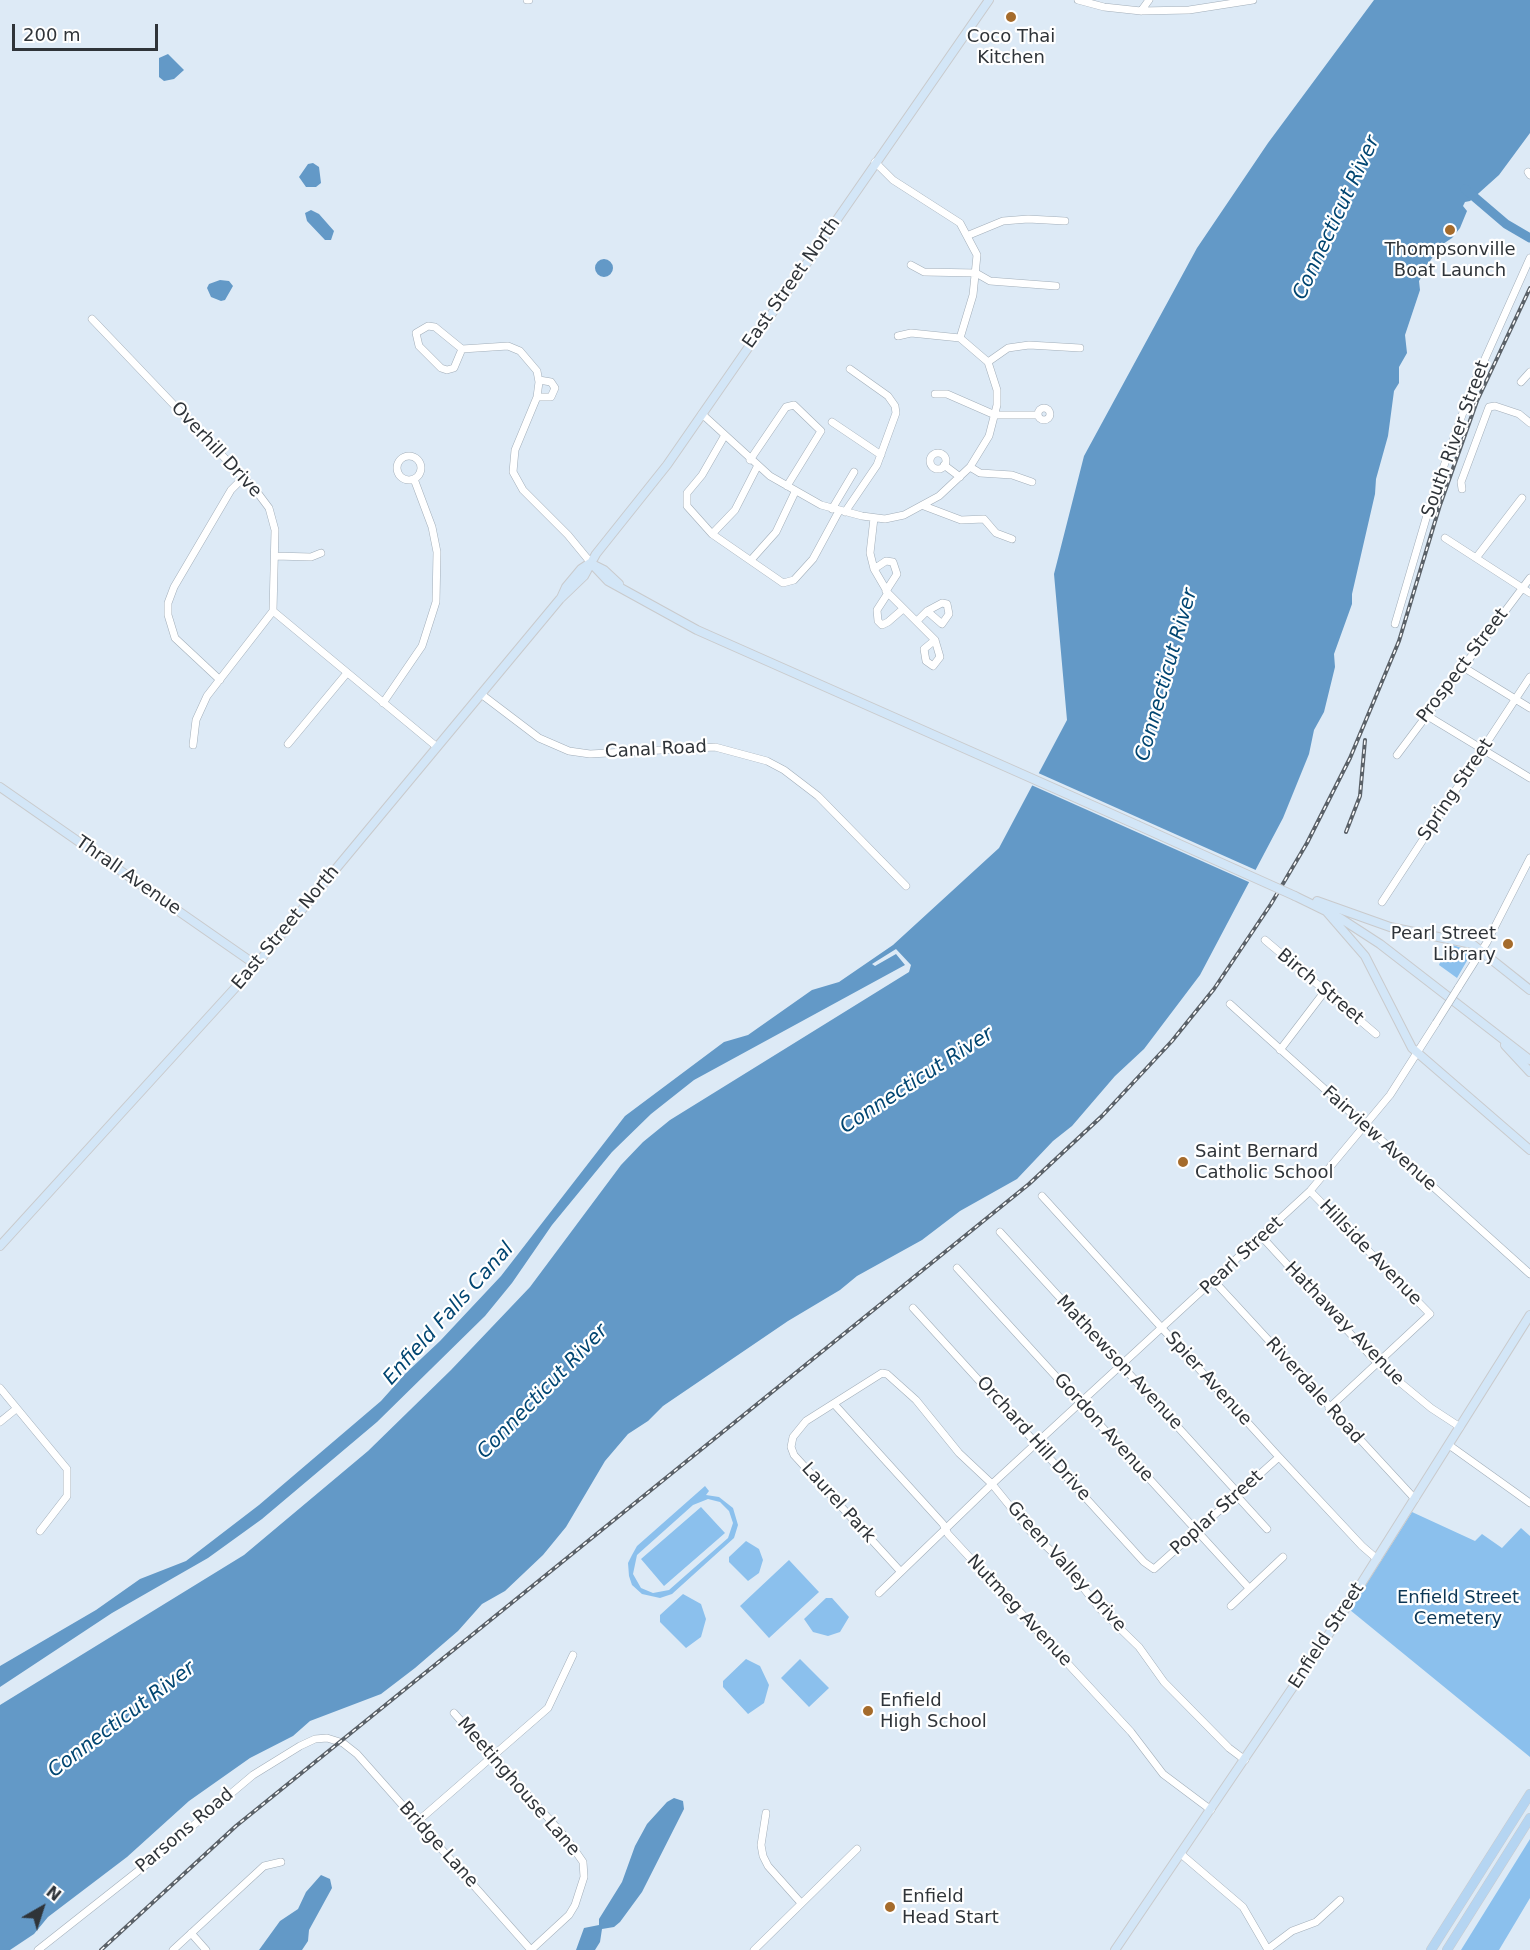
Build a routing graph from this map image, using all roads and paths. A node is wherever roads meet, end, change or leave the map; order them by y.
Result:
1 (989, 0) edge
2 (1078, 0) edge
3 (1149, 0) edge
4 (1253, 0) edge
5 (1225, 2) edge
6 (1141, 11) junction
7 (875, 162) junction
8 (1065, 221) dead end
9 (969, 235) junction
10 (1530, 258) edge
11 (911, 265) dead end
12 (976, 273) junction
13 (1056, 286) dead end
14 (92, 319) dead end
15 (898, 336) dead end
16 (960, 338) junction
17 (1080, 348) dead end
18 (462, 349) junction
19 (988, 362) junction
20 (850, 369) dead end
21 (1530, 372) edge
22 (539, 380) junction
23 (1521, 382) dead end
24 (934, 394) dead end
25 (537, 397) junction
26 (702, 414) junction
27 (995, 415) junction
28 (1038, 415) dead end
29 (832, 422) dead end
30 (1530, 423) edge
31 (725, 435) junction
32 (881, 454) junction
33 (750, 460) junction
34 (944, 465) dead end
35 (758, 467) junction
36 (970, 467) junction
37 (854, 472) dead end
38 (244, 477) junction
39 (960, 477) junction
40 (414, 479) dead end
41 (1032, 482) dead end
42 (787, 486) junction
43 (1462, 489) dead end
44 (795, 492) junction
45 (1522, 498) dead end
46 (924, 506) junction
47 (839, 510) junction
48 (874, 518) junction
49 (712, 534) junction
50 (1012, 538) dead end
51 (1445, 538) dead end
52 (321, 553) dead end
53 (275, 556) junction
54 (1476, 558) junction
55 (751, 560) junction
56 (591, 563) junction
57 (874, 569) junction
58 (1530, 578) edge
59 (1522, 588) junction
60 (887, 592) junction
61 (1530, 593) edge
62 (903, 609) junction
63 (273, 611) junction
64 (927, 611) dead end
65 (918, 620) junction
66 (1395, 624) dead end
67 (935, 640) dead end
68 (1463, 667) junction
69 (347, 673) junction
70 (1530, 677) edge
71 (220, 680) junction
72 (481, 694) junction
73 (1515, 699) junction
74 (383, 703) junction
75 (1530, 708) edge
76 (1426, 715) junction
77 (288, 744) dead end
78 (193, 745) dead end
79 (437, 747) junction
80 (1483, 749) junction
81 (1397, 755) dead end
82 (1530, 778) edge
83 (0, 787) edge
84 (1530, 858) edge
85 (906, 886) dead end
86 (1297, 897) junction
87 (1382, 902) dead end
88 (1326, 911) junction
89 (1265, 940) dead end
90 (1482, 950) junction
91 (256, 965) junction
92 (1528, 985) edge
93 (1325, 991) junction
94 (1230, 1004) dead end
95 (1493, 1032) junction
96 (1376, 1034) dead end
97 (1280, 1050) junction
98 (1417, 1053) junction
99 (1530, 1060) edge
100 (1530, 1072) edge
101 (1364, 1125) junction
102 (1530, 1150) edge
103 (1310, 1191) junction
104 (1042, 1196) dead end
105 (1000, 1233) dead end
106 (1262, 1237) junction
107 (0, 1246) edge
108 (957, 1268) dead end
109 (1530, 1274) edge
110 (1214, 1281) junction
111 (913, 1308) dead end
112 (1530, 1315) edge
113 (1163, 1329) junction
114 (1379, 1365) junction
115 (1122, 1366) junction
116 (887, 1374) joint
117 (0, 1388) edge
118 (1080, 1403) junction
119 (835, 1405) junction
120 (1329, 1408) junction
121 (16, 1409) junction
122 (0, 1422) edge
123 (1460, 1428) junction
124 (1036, 1443) junction
125 (1449, 1445) junction
126 (1279, 1457) junction
127 (992, 1484) junction
128 (1237, 1494) junction
129 (1415, 1499) junction
130 (1530, 1503) edge
131 (946, 1528) junction
132 (1267, 1528) dead end
133 (1197, 1530) junction
134 (40, 1531) dead end
135 (1283, 1557) dead end
136 (1377, 1559) junction
137 (1154, 1569) joint
138 (901, 1572) junction
139 (1249, 1588) junction
140 (879, 1593) dead end
141 (1231, 1606) dead end
142 (573, 1654) dead end
143 (454, 1713) dead end
144 (343, 1743) joint
145 (494, 1757) junction
146 (1245, 1760) junction
147 (1530, 1794) edge
148 (1211, 1810) junction
149 (766, 1813) dead end
150 (1530, 1818) edge
151 (417, 1822) junction
152 (857, 1849) dead end
153 (1181, 1854) junction
154 (281, 1862) dead end
155 (1340, 1900) dead end
156 (801, 1903) junction
157 (191, 1933) junction
158 (38, 1950) edge
159 (173, 1950) edge
160 (206, 1950) edge
161 (531, 1950) edge
162 (754, 1950) edge
163 (1115, 1950) edge
164 (1268, 1950) edge
165 (1431, 1950) edge
166 (1446, 1950) edge

1 - 7 main road, East Street North
2 - 6 street
3 - 6 street
4 - 5 street
5 - 6 street
7 - 9 street
7 - 26 main road, East Street North
8 - 9 street
9 - 12 street
10 - 66 street, South River Street
11 - 12 street
12 - 13 street
12 - 16 street
14 - 38 street, Overhill Drive
15 - 16 street
16 - 19 street
17 - 19 street
18 - 18 street
18 - 22 street
19 - 27 street
20 - 32 street
21 - 23 street
22 - 25 street
22 - 25 street
24 - 27 street
25 - 56 street
26 - 31 street
26 - 56 main road, East Street North
27 - 28 street
27 - 36 street
29 - 32 street
30 - 43 street
31 - 33 street
31 - 49 street
32 - 47 street
33 - 35 street
33 - 42 street
34 - 39 street
35 - 42 street
35 - 49 street
36 - 39 street
36 - 41 street
37 - 47 street
38 - 53 street, Overhill Drive
38 - 71 street
39 - 46 street
40 - 74 street
42 - 44 street
44 - 47 street
44 - 55 street
45 - 54 street
46 - 48 street
46 - 50 street
47 - 48 street
47 - 55 street
48 - 57 street
49 - 55 street
51 - 54 street
52 - 53 street
53 - 63 street, Overhill Drive
54 - 59 street
56 - 72 main road, East Street North
56 - 86 main road, bridge
57 - 60 street
57 - 60 street
58 - 59 street, Prospect Street
59 - 61 street
59 - 68 street, Prospect Street
60 - 62 street
60 - 62 street
62 - 65 street
63 - 69 street
63 - 71 street
64 - 65 street
65 - 67 street
68 - 73 street
68 - 76 street, Prospect Street
69 - 74 street
69 - 77 street
70 - 73 street, Spring Street
71 - 78 street
72 - 79 main road, East Street North
72 - 85 street, Canal Road
73 - 75 street
73 - 80 street, Spring Street
74 - 79 street
76 - 80 street
76 - 81 street, Prospect Street
79 - 91 main road, East Street North
80 - 82 street
80 - 87 street, Spring Street
83 - 91 main road, Thrall Avenue
84 - 90 street, Pearl Street
86 - 88 main road
86 - 90 main road
88 - 95 main road
88 - 98 main road
89 - 93 street, Birch Street
90 - 92 main road
90 - 98 street, Pearl Street, bridge
91 - 107 main road, East Street North
93 - 96 street, Birch Street
93 - 97 street
94 - 97 street, Fairview Avenue
95 - 99 main road
95 - 100 main road
97 - 101 street, Fairview Avenue
98 - 101 street, Pearl Street
98 - 102 main road
101 - 103 street, Pearl Street
101 - 109 street, Fairview Avenue
103 - 106 street, Pearl Street
103 - 114 street, Hillside Avenue
104 - 113 street, Spier Avenue
105 - 115 street, Mathewson Avenue
106 - 110 street, Pearl Street
106 - 114 street, Hathaway Avenue
108 - 118 street, Gordon Avenue
110 - 113 street, Pearl Street
110 - 120 street, Riverdale Road
111 - 124 street, Orchard Hill Drive
112 - 123 main road, Enfield Street
113 - 115 street, Pearl Street
113 - 126 street, Spier Avenue
114 - 120 street
114 - 123 street, Hathaway Avenue
115 - 118 street, Pearl Street
115 - 128 street, Mathewson Avenue
116 - 119 street, Laurel Park
116 - 127 street, Green Valley Drive
117 - 121 street
118 - 124 street, Pearl Street
118 - 133 street, Gordon Avenue
119 - 131 street, Nutmeg Avenue
119 - 138 street, Laurel Park
120 - 129 street, Riverdale Road
121 - 122 street
121 - 134 street
123 - 125 main road, Enfield Street
124 - 127 street, Pearl Street
124 - 137 street, Orchard Hill Drive
125 - 129 main road, Enfield Street
125 - 130 street
126 - 128 street, Poplar Street
126 - 136 street, Spier Avenue
127 - 131 street, Pearl Street
127 - 146 street, Green Valley Drive
128 - 132 street, Mathewson Avenue
128 - 133 street, Poplar Street
129 - 136 main road, Enfield Street
131 - 138 street, Pearl Street
131 - 148 street, Nutmeg Avenue
133 - 137 street, Poplar Street
133 - 139 street, Gordon Avenue
135 - 139 street
136 - 146 main road, Enfield Street
138 - 140 street, Pearl Street
139 - 141 street
142 - 145 street
143 - 145 street, Meetinghouse Lane
144 - 151 street, Bridge Lane
144 - 158 street, Parsons Road
145 - 151 street
145 - 161 street, Meetinghouse Lane
146 - 148 main road, Enfield Street
147 - 165 highway
148 - 153 main road, Enfield Street
149 - 156 street
150 - 166 highway
151 - 161 street, Bridge Lane
152 - 156 street
153 - 163 main road, Enfield Street
153 - 164 street
154 - 157 street
155 - 164 street
156 - 162 street
157 - 159 street
157 - 160 street

